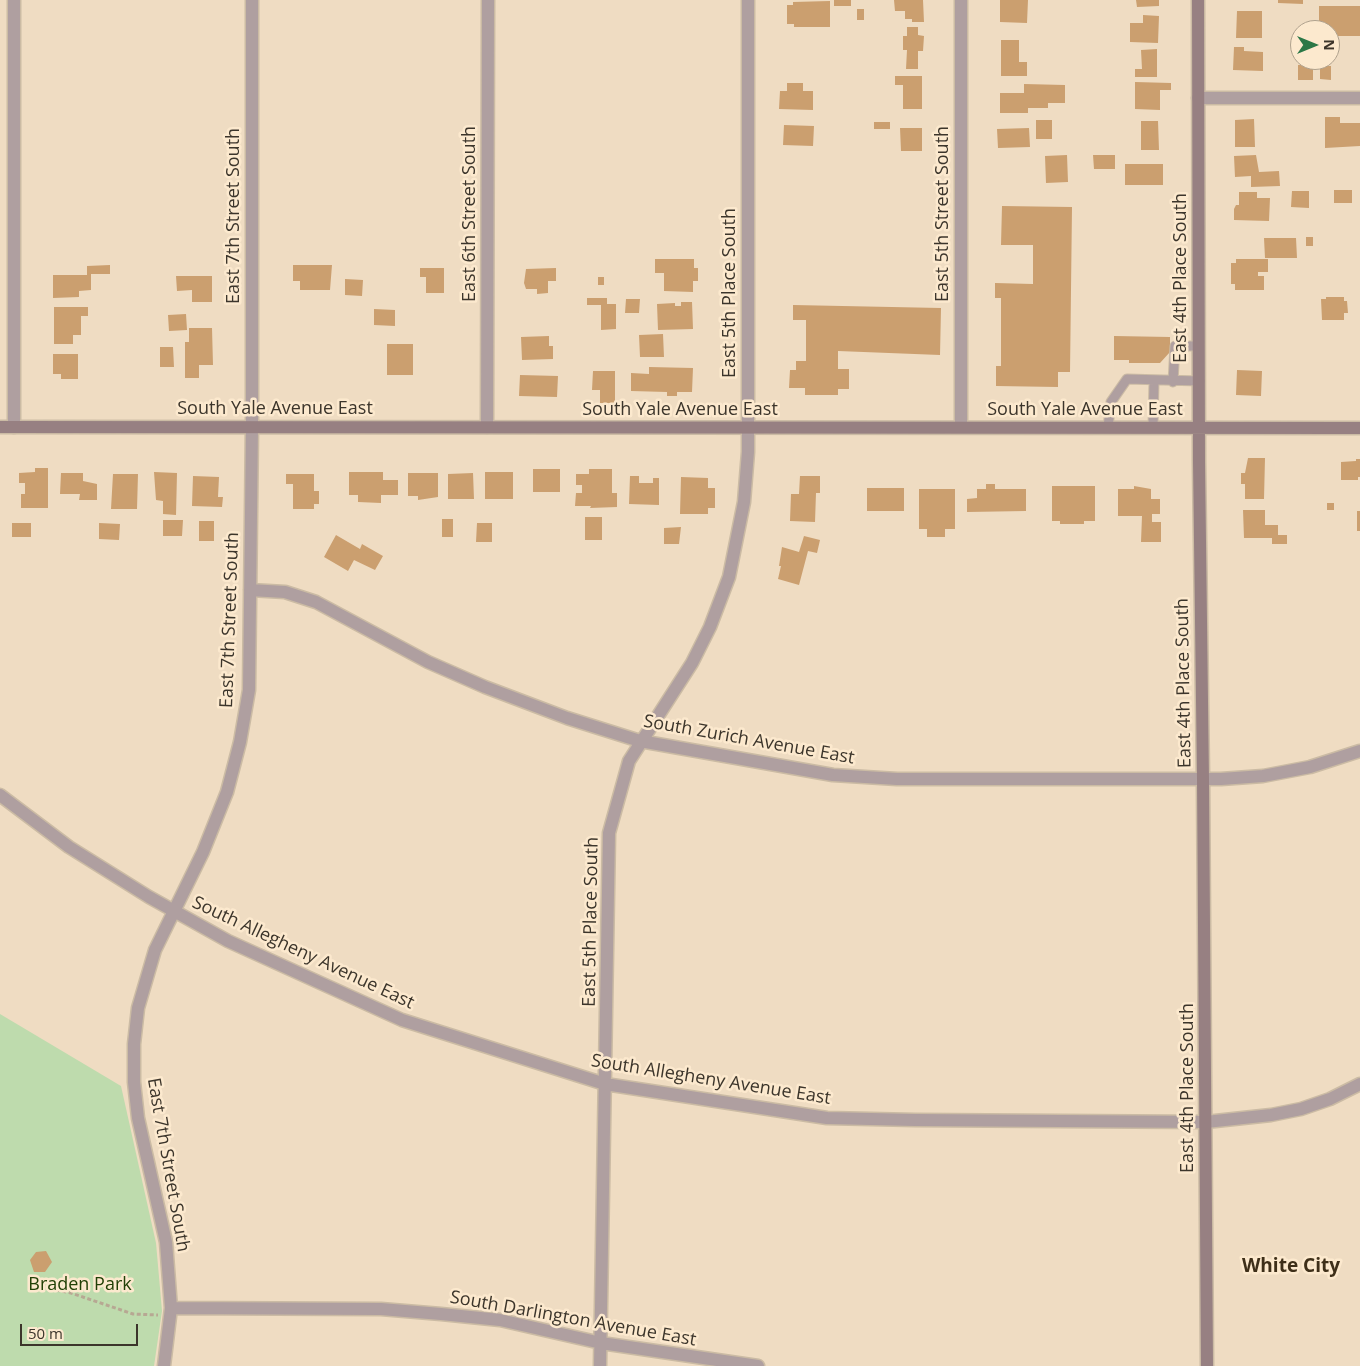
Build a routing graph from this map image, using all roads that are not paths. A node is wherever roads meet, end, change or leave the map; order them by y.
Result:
1 (14, 0) edge
2 (252, 0) edge
3 (488, 0) edge
4 (748, 0) edge
5 (961, 0) edge
6 (1198, 0) edge
7 (1198, 98) junction
8 (1360, 98) edge
9 (1199, 346) junction
10 (1154, 381) junction
11 (1200, 381) junction
12 (1173, 382) junction
13 (0, 426) edge
14 (252, 426) junction
15 (14, 427) junction
16 (961, 427) junction
17 (1108, 427) junction
18 (1153, 427) junction
19 (487, 428) junction
20 (748, 428) junction
21 (1199, 428) junction
22 (1360, 428) edge
23 (250, 590) junction
24 (640, 741) junction
25 (1360, 751) edge
26 (1203, 779) junction
27 (0, 795) edge
28 (173, 911) junction
29 (605, 1084) junction
30 (1360, 1084) edge
31 (1206, 1122) junction
32 (171, 1312) junction
33 (601, 1343) junction
34 (164, 1366) edge
35 (600, 1366) edge
36 (758, 1366) edge
37 (1207, 1366) edge

1 - 15 street
2 - 14 street, East 7th Street South
3 - 19 street, East 6th Street South
4 - 20 street, East 5th Place South
5 - 16 street, East 5th Street South
6 - 7 street, East 4th Place South
7 - 8 street
7 - 9 street, East 4th Place South
9 - 11 street, East 4th Place South
9 - 12 lane
10 - 12 lane
10 - 17 lane
10 - 18 lane
11 - 12 lane
11 - 21 street, East 4th Place South
13 - 15 street, South Yale Avenue East
14 - 15 street, South Yale Avenue East
14 - 19 street, South Yale Avenue East
14 - 23 street, East 7th Street South
16 - 17 street, South Yale Avenue East
16 - 20 street, South Yale Avenue East
17 - 18 street, South Yale Avenue East
18 - 21 street, South Yale Avenue East
19 - 20 street, South Yale Avenue East
20 - 24 street, East 5th Place South
21 - 22 street, South Yale Avenue East
21 - 26 street, East 4th Place South
23 - 24 street, South Zurich Avenue East
23 - 28 street, East 7th Street South
24 - 26 street, South Zurich Avenue East
24 - 29 street, East 5th Place South
25 - 26 street, South Zurich Avenue East
26 - 31 street, East 4th Place South
27 - 28 street, South Allegheny Avenue East
28 - 29 street, South Allegheny Avenue East
28 - 32 street, East 7th Street South
29 - 31 street, South Allegheny Avenue East
29 - 33 street, East 5th Place South
30 - 31 street, South Allegheny Avenue East
31 - 37 street, East 4th Place South
32 - 33 street, South Darlington Avenue East
32 - 34 street, East 7th Street South
33 - 35 street, East 5th Place South
33 - 36 street, South Darlington Avenue East

